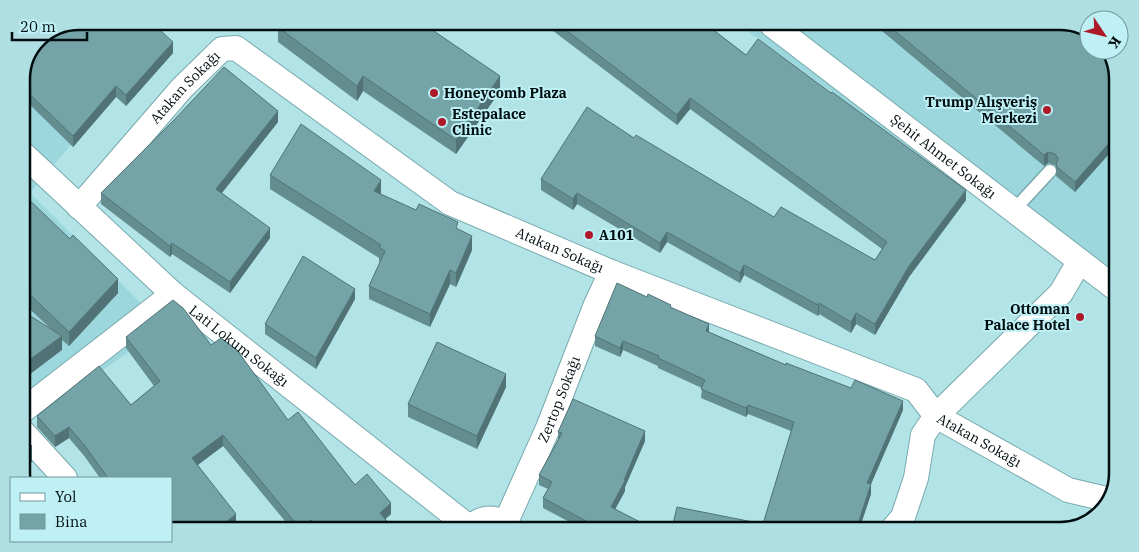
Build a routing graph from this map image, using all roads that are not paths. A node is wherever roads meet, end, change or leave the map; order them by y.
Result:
1 (778, 30) edge
2 (30, 161) edge
3 (1050, 171) dead end
4 (79, 207) junction
5 (1013, 211) junction
6 (1079, 262) junction
7 (611, 272) junction
8 (1109, 284) edge
9 (173, 294) junction
10 (30, 405) edge
11 (936, 416) junction
12 (30, 440) edge
13 (64, 477) edge
14 (1102, 498) edge
15 (464, 522) edge
16 (477, 522) edge
17 (499, 522) edge
18 (509, 522) edge
19 (899, 522) edge

1 - 5 street, Şehit Ahmet Sokağı
2 - 4 street, Lati Lokum Sokağı
3 - 5 lane
4 - 7 street, Atakan Sokağı
4 - 9 street, Lati Lokum Sokağı
5 - 6 street, Şehit Ahmet Sokağı
6 - 8 street, Şehit Ahmet Sokağı
6 - 11 street
7 - 11 street, Atakan Sokağı
7 - 18 street, Zertop Sokağı
9 - 10 street
9 - 15 street, Lati Lokum Sokağı
11 - 14 street, Atakan Sokağı
11 - 19 street
12 - 13 street
16 - 17 street

